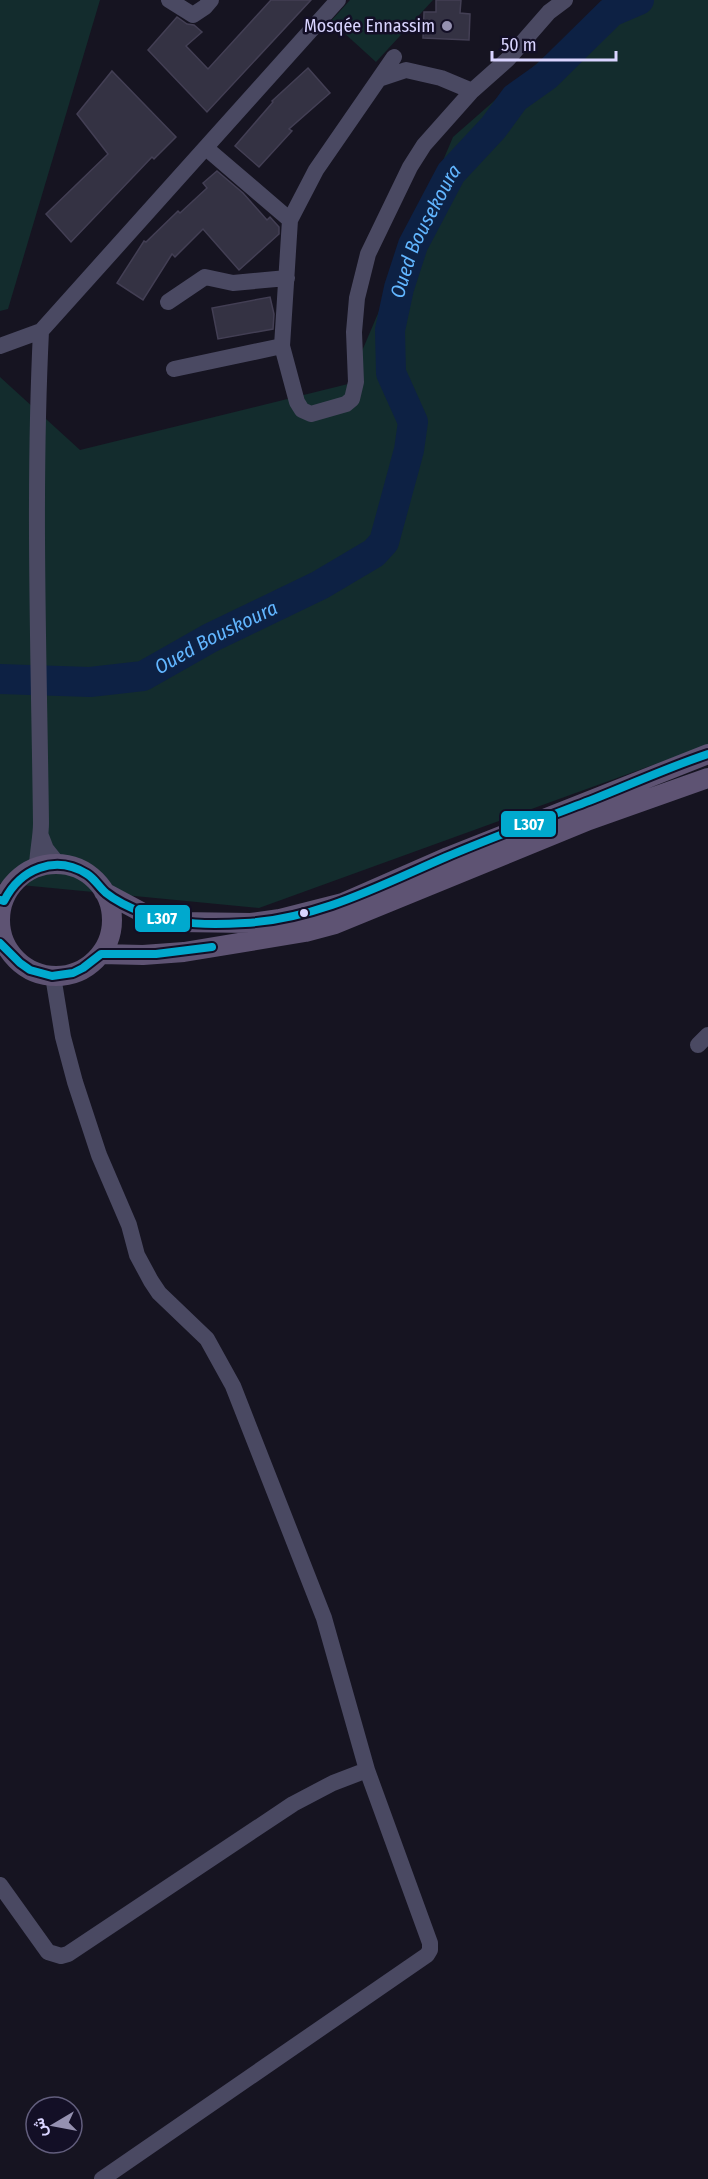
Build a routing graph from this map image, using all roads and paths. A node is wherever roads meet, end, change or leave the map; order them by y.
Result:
1 (169, 0) edge
2 (212, 0) edge
3 (338, 0) edge
4 (565, 0) edge
5 (394, 57) dead end
6 (379, 79) junction
7 (472, 91) junction
8 (206, 148) junction
9 (290, 220) junction
10 (287, 278) junction
11 (168, 302) dead end
12 (41, 331) junction
13 (0, 346) edge
14 (282, 346) junction
15 (174, 369) dead end
16 (708, 754) edge
17 (708, 778) edge
18 (41, 836) junction
19 (58, 864) junction
20 (37, 868) junction
21 (104, 892) junction
22 (2, 900) edge
23 (3, 945) edge
24 (101, 954) junction
25 (53, 976) junction
26 (367, 1770) junction
27 (0, 1886) edge
28 (102, 2179) edge

1 - 2 street
3 - 8 street
4 - 7 street
5 - 6 street
6 - 7 street
6 - 9 street
7 - 14 street
8 - 9 street
8 - 12 street
9 - 10 street
10 - 11 street
10 - 14 street
12 - 13 street
12 - 18 street
14 - 15 street
16 - 21 main road
17 - 24 main road
18 - 19 street
18 - 20 street
19 - 20 main road
19 - 21 main road
20 - 22 main road
21 - 24 main road
22 - 23 main road
23 - 25 main road
24 - 25 main road
25 - 26 street
26 - 27 street
26 - 28 street

